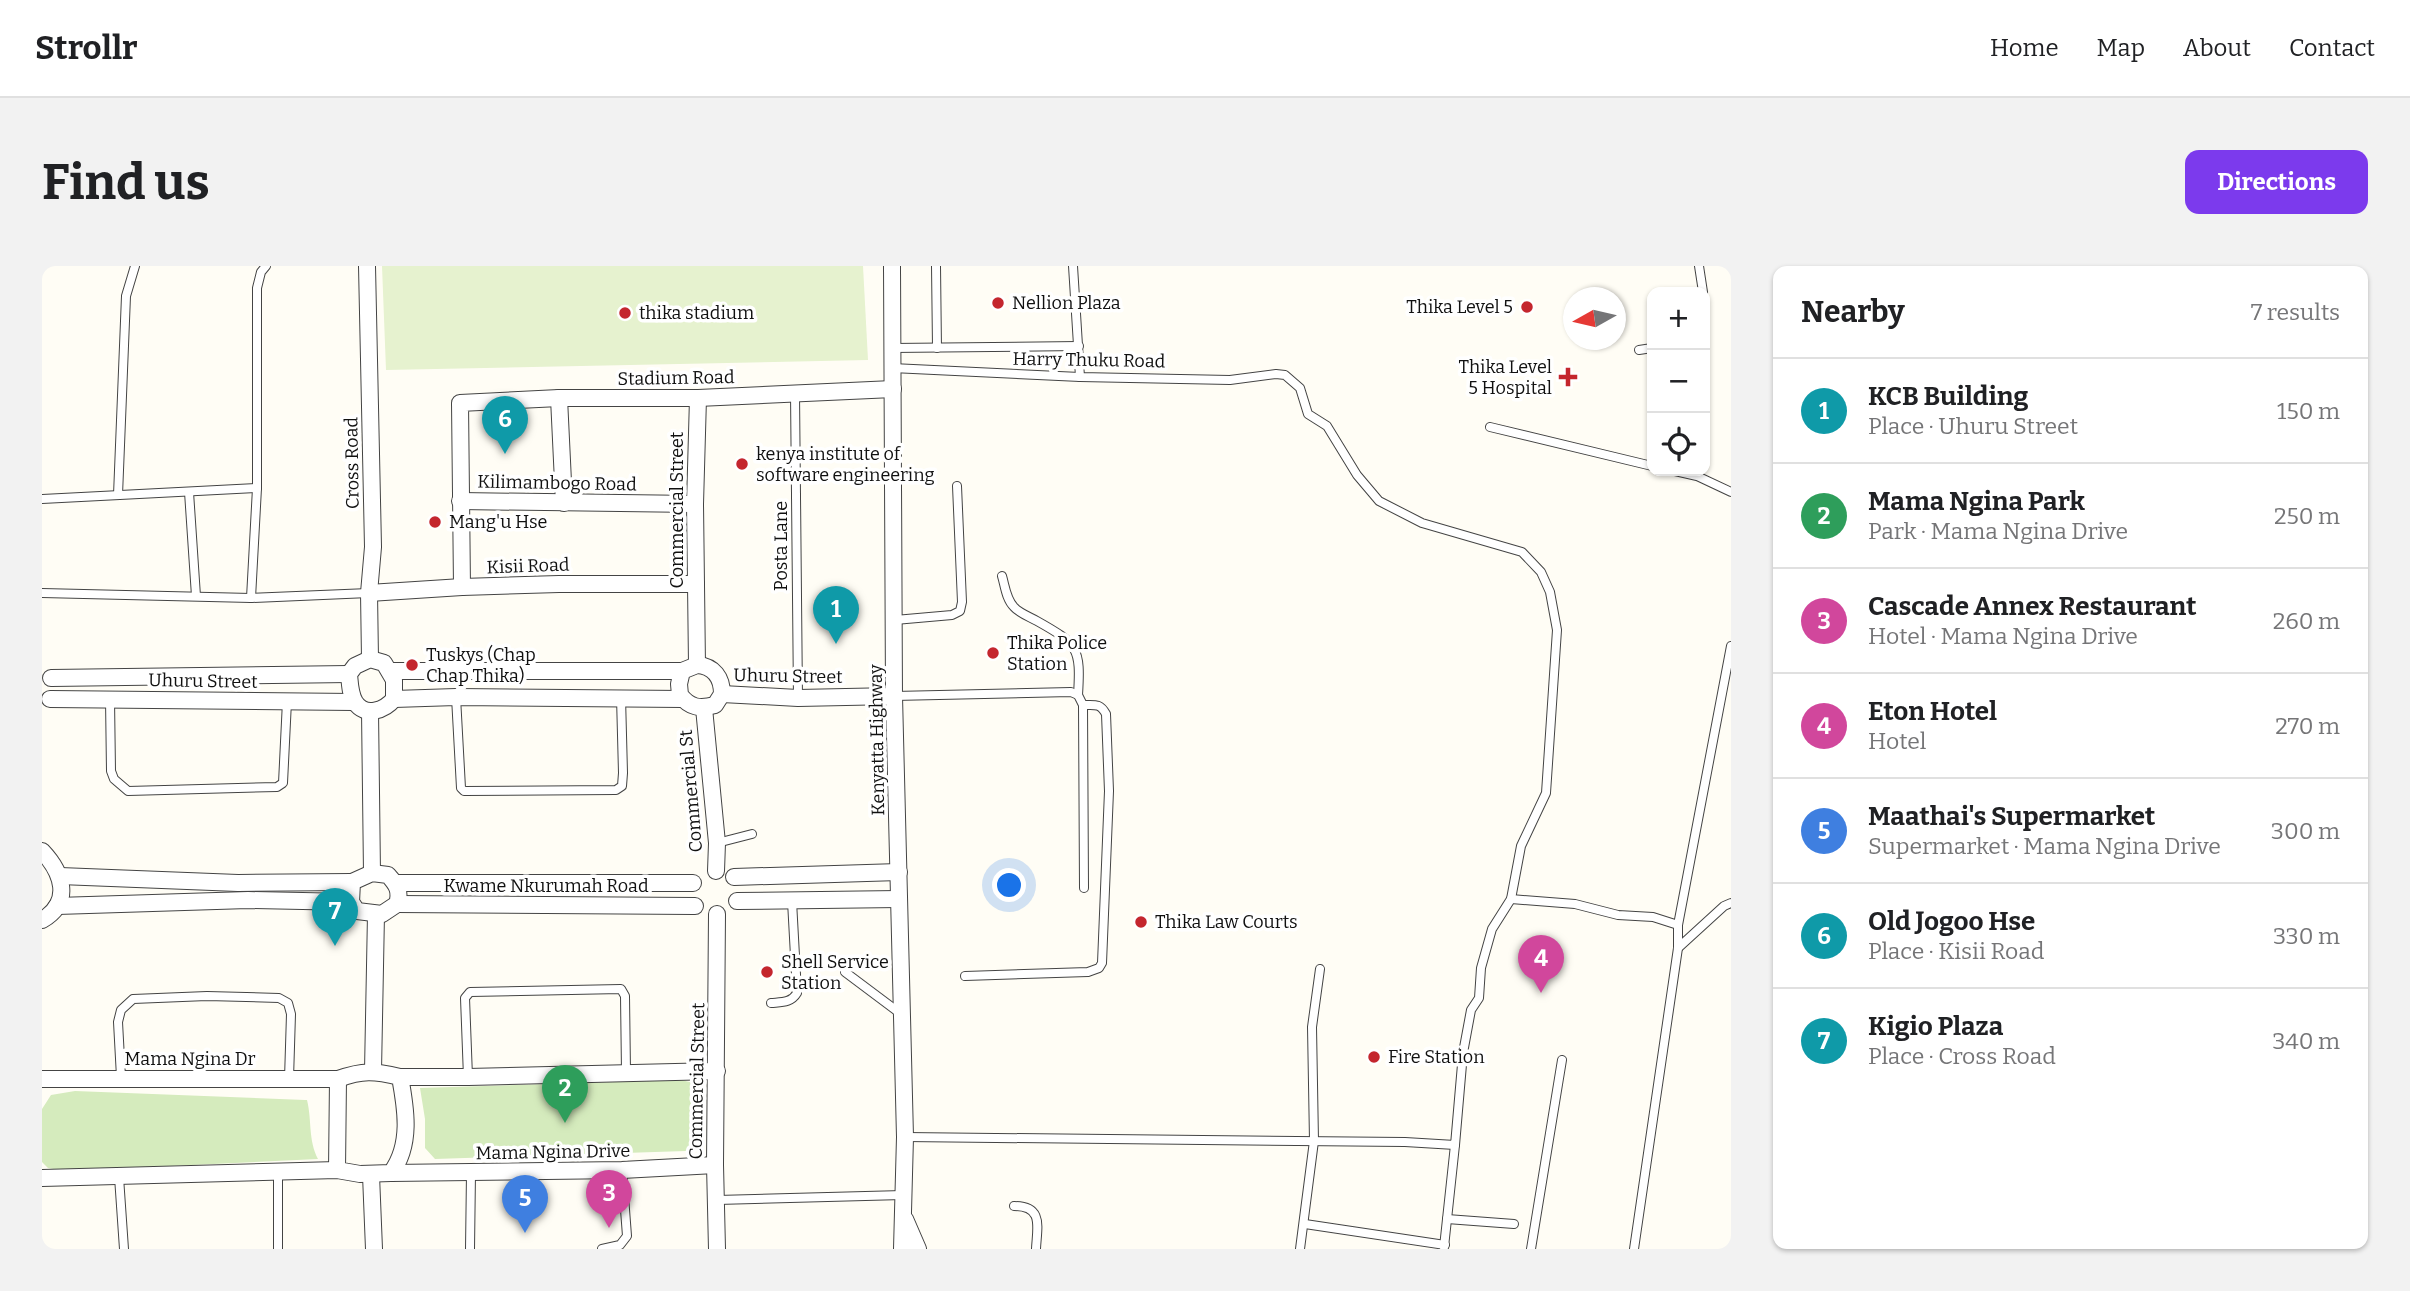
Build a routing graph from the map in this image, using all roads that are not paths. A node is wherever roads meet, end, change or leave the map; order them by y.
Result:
1 (135, 266) edge
2 (266, 266) edge
3 (367, 266) edge
4 (892, 266) edge
5 (936, 266) edge
6 (1073, 266) edge
7 (1699, 266) edge
8 (1702, 287) edge
9 (1079, 346) junction
10 (892, 348) junction
11 (937, 348) junction
12 (1647, 349) edge
13 (1639, 350) dead end
14 (892, 369) junction
15 (1080, 377) junction
16 (893, 389) junction
17 (796, 393) junction
18 (559, 398) junction
19 (698, 398) junction
20 (460, 403) joint
21 (1490, 427) dead end
22 (1647, 465) edge
23 (1698, 476) edge
24 (957, 486) dead end
25 (257, 488) junction
26 (189, 492) junction
27 (1731, 492) edge
28 (118, 495) junction
29 (42, 499) edge
30 (460, 501) junction
31 (564, 503) junction
32 (695, 504) junction
33 (1002, 576) dead end
34 (696, 584) junction
35 (462, 587) junction
36 (42, 593) edge
37 (369, 593) junction
38 (196, 596) junction
39 (251, 598) junction
40 (895, 620) junction
41 (1731, 646) edge
42 (370, 659) junction
43 (690, 668) junction
44 (390, 671) junction
45 (46, 673) edge
46 (349, 674) junction
47 (722, 694) junction
48 (1078, 695) junction
49 (894, 696) junction
50 (456, 697) junction
51 (621, 697) junction
52 (798, 698) junction
53 (110, 699) junction
54 (394, 699) junction
55 (683, 699) junction
56 (287, 701) junction
57 (355, 702) junction
58 (46, 704) edge
59 (1083, 705) junction
60 (704, 708) junction
61 (369, 711) junction
62 (752, 834) dead end
63 (717, 843) junction
64 (42, 851) edge
65 (716, 870) junction
66 (900, 872) junction
67 (372, 873) junction
68 (60, 876) junction
69 (734, 877) junction
70 (352, 882) junction
71 (396, 883) junction
72 (693, 883) junction
73 (1084, 888) dead end
74 (899, 899) junction
75 (1511, 899) junction
76 (792, 900) junction
77 (737, 901) junction
78 (351, 902) junction
79 (1731, 903) edge
80 (397, 905) junction
81 (57, 906) junction
82 (695, 906) junction
83 (376, 914) junction
84 (718, 914) junction
85 (42, 920) edge
86 (1678, 925) junction
87 (1678, 948) junction
88 (1320, 969) dead end
89 (845, 972) dead end
90 (965, 976) dead end
91 (771, 1003) dead end
92 (904, 1016) junction
93 (1562, 1060) dead end
94 (373, 1071) junction
95 (717, 1071) junction
96 (626, 1072) junction
97 (400, 1076) junction
98 (121, 1077) junction
99 (468, 1077) junction
100 (42, 1079) edge
101 (289, 1079) junction
102 (338, 1079) junction
103 (905, 1137) junction
104 (1314, 1141) junction
105 (1455, 1145) junction
106 (715, 1165) junction
107 (337, 1170) junction
108 (622, 1170) junction
109 (278, 1172) junction
110 (391, 1173) junction
111 (471, 1173) junction
112 (371, 1175) junction
113 (120, 1177) junction
114 (42, 1178) edge
115 (902, 1195) junction
116 (717, 1200) junction
117 (1014, 1206) dead end
118 (903, 1213) junction
119 (1447, 1219) junction
120 (1305, 1224) junction
121 (1514, 1224) dead end
122 (1444, 1247) edge
123 (124, 1249) edge
124 (278, 1249) edge
125 (374, 1249) edge
126 (470, 1249) edge
127 (602, 1249) edge
128 (717, 1249) edge
129 (902, 1249) edge
130 (918, 1249) edge
131 (1036, 1249) edge
132 (1300, 1249) edge
133 (1531, 1249) edge
134 (1634, 1249) edge

1 - 28 lane
2 - 25 lane
3 - 37 street, Cross Road
4 - 10 street, Kenyatta Highway
5 - 11 lane
6 - 9 lane
7 - 8 lane
9 - 11 lane
9 - 15 lane
10 - 11 lane
10 - 14 street, Kenyatta Highway
12 - 13 lane
14 - 15 lane, Harry Thuku Road
14 - 16 street, Kenyatta Highway
15 - 75 lane, Harry Thuku Road
16 - 17 street, Stadium Road
16 - 40 street, Kenyatta Highway
17 - 19 street, Stadium Road
17 - 52 lane, Posta Lane
18 - 19 street, Stadium Road
18 - 20 street, Stadium Road
18 - 31 street
19 - 32 street, Commercial Street
20 - 30 street, Kisii Road
21 - 22 lane
23 - 27 lane
24 - 40 lane
25 - 26 lane
25 - 39 lane
26 - 28 lane
26 - 38 lane
28 - 29 lane
30 - 31 street, Kilimambogo Road
30 - 35 street, Kisii Road
31 - 32 street, Kilimambogo Road
32 - 34 street, Commercial Street
33 - 48 lane
34 - 35 street, Kisii Road
34 - 43 street, Commercial Street
35 - 37 street
36 - 38 lane
37 - 39 lane
37 - 42 street, Cross Road
38 - 39 lane
40 - 49 street, Kenyatta Highway
41 - 86 lane
42 - 44 street
42 - 46 street
43 - 44 street
43 - 47 street
43 - 55 street
44 - 54 street
45 - 46 street, Uhuru Street
45 - 58 street
46 - 57 street
47 - 52 street, Uhuru Street
47 - 60 street
48 - 49 lane
48 - 59 lane
49 - 52 street, Uhuru Street
49 - 66 street, Kenyatta Highway
50 - 51 street
50 - 51 lane
50 - 54 street
51 - 55 street
53 - 56 street, Uhuru Street
53 - 56 lane
53 - 58 street, Uhuru Street
54 - 61 street
55 - 60 street
56 - 57 street, Uhuru Street
57 - 61 street
59 - 73 lane
59 - 90 lane
60 - 63 street, Commercial St
61 - 67 street
62 - 63 lane
63 - 65 street, Commercial St
64 - 68 street
65 - 69 street
65 - 72 street
66 - 69 street
66 - 74 street, Kenyatta Highway
67 - 70 street
67 - 71 street
68 - 70 street
68 - 81 street
69 - 77 street
70 - 78 street
71 - 72 street, Kwame Nkurumah Road
71 - 80 street
72 - 82 street
74 - 76 street
74 - 92 street, Kenyatta Highway
75 - 86 lane
75 - 105 lane
76 - 77 street
76 - 91 lane
77 - 84 street
78 - 81 street
78 - 83 street
79 - 87 lane
80 - 82 street, Kwame Nkurumah Road
80 - 83 street
81 - 85 street
82 - 84 street
83 - 94 street
84 - 95 street, Commercial Street
86 - 87 lane
87 - 134 lane
88 - 104 lane
89 - 92 lane
92 - 103 street, Kenyatta Highway
93 - 133 lane
94 - 97 street
94 - 102 street, Mama Ngina Dr
95 - 96 street
95 - 106 street, Commercial Street
96 - 99 street
96 - 99 lane
97 - 99 street
97 - 110 street
98 - 100 street, Mama Ngina Dr
98 - 101 street, Mama Ngina Dr
98 - 101 lane
101 - 102 street, Mama Ngina Dr
102 - 107 street
103 - 104 lane
103 - 115 street, Kenyatta Highway
104 - 105 lane
104 - 120 lane
105 - 119 lane
106 - 108 street, Mama Ngina Drive
106 - 116 street, Commercial Street
107 - 109 street
107 - 112 street, Mama Ngina Drive
108 - 111 street, Mama Ngina Drive
108 - 127 lane
109 - 113 street
109 - 124 lane
110 - 111 street, Mama Ngina Drive
110 - 112 street, Mama Ngina Drive
111 - 126 lane
112 - 125 street
113 - 114 street
113 - 123 lane
115 - 116 lane
115 - 118 street, Kenyatta Highway
116 - 128 street, Commercial Street
117 - 131 lane
118 - 129 street, Kenyatta Highway
118 - 130 street, Kenyatta Highway
119 - 121 lane
119 - 122 lane
120 - 122 lane
120 - 132 lane

